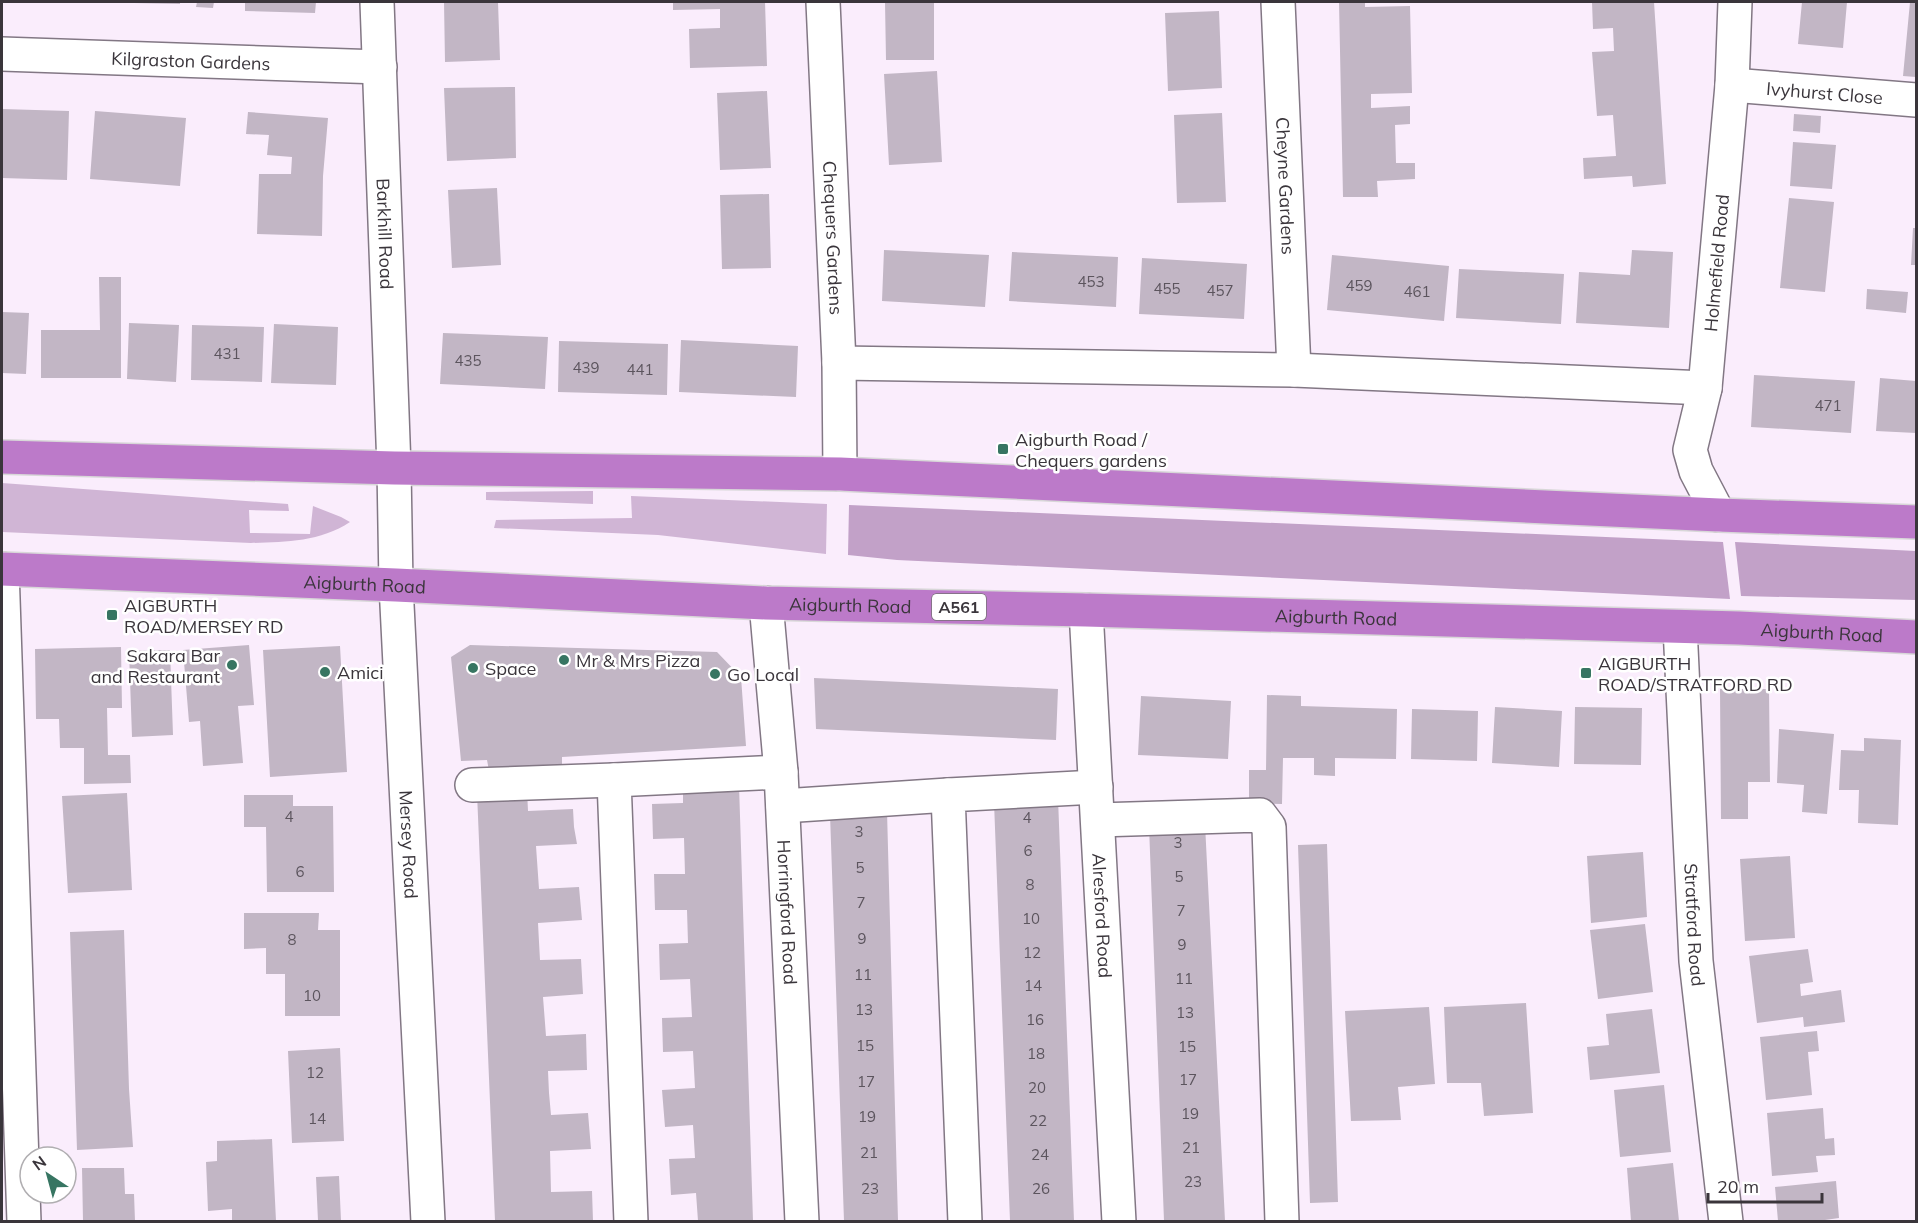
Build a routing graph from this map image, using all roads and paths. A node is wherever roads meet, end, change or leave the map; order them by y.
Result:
1 (377, 2) edge
2 (823, 2) edge
3 (1278, 2) edge
4 (1735, 2) edge
5 (2, 54) edge
6 (380, 68) junction
7 (1732, 85) junction
8 (1917, 100) edge
9 (839, 363) junction
10 (1294, 370) junction
11 (1705, 388) junction
12 (2, 457) edge
13 (394, 468) junction
14 (840, 474) junction
15 (1719, 515) junction
16 (1917, 522) edge
17 (2, 569) edge
18 (396, 585) junction
19 (766, 603) junction
20 (1086, 610) junction
21 (1680, 627) junction
22 (1917, 637) edge
23 (781, 772) junction
24 (614, 780) junction
25 (472, 785) dead end
26 (1096, 787) junction
27 (948, 795) junction
28 (783, 806) junction
29 (1098, 820) junction
30 (24, 1221) edge
31 (428, 1221) edge
32 (631, 1221) edge
33 (802, 1221) edge
34 (965, 1221) edge
35 (1119, 1221) edge
36 (1282, 1221) edge
37 (1726, 1221) edge

1 - 6 street, Barkhill Road
2 - 9 street, Chequers Gardens
3 - 10 street, Cheyne Gardens
4 - 7 street, Holmefield Road
5 - 6 street, Kilgraston Gardens
6 - 13 street, Barkhill Road
7 - 8 street, Ivyhurst Close
7 - 11 street, Holmefield Road
9 - 10 street
9 - 14 street, Chequers Gardens
10 - 11 street
11 - 15 street, Holmefield Road
12 - 13 highway
13 - 14 highway
13 - 18 street, Mersey Road
14 - 15 highway
15 - 16 highway
17 - 18 highway, Aigburth Road / A561
17 - 30 street
18 - 19 highway, Aigburth Road / A561
18 - 31 street, Mersey Road
19 - 20 highway, Aigburth Road / A561
19 - 23 street, Horringford Road
20 - 21 highway, Aigburth Road / A561
20 - 26 street, Alresford Road
21 - 22 highway, Aigburth Road / A561
21 - 37 street, Stratford Road
23 - 24 street
23 - 28 street, Horringford Road
24 - 25 street
24 - 32 street
26 - 27 street
26 - 29 street, Alresford Road
27 - 28 street
27 - 34 street
28 - 33 street, Horringford Road
29 - 35 street, Alresford Road
29 - 36 street

